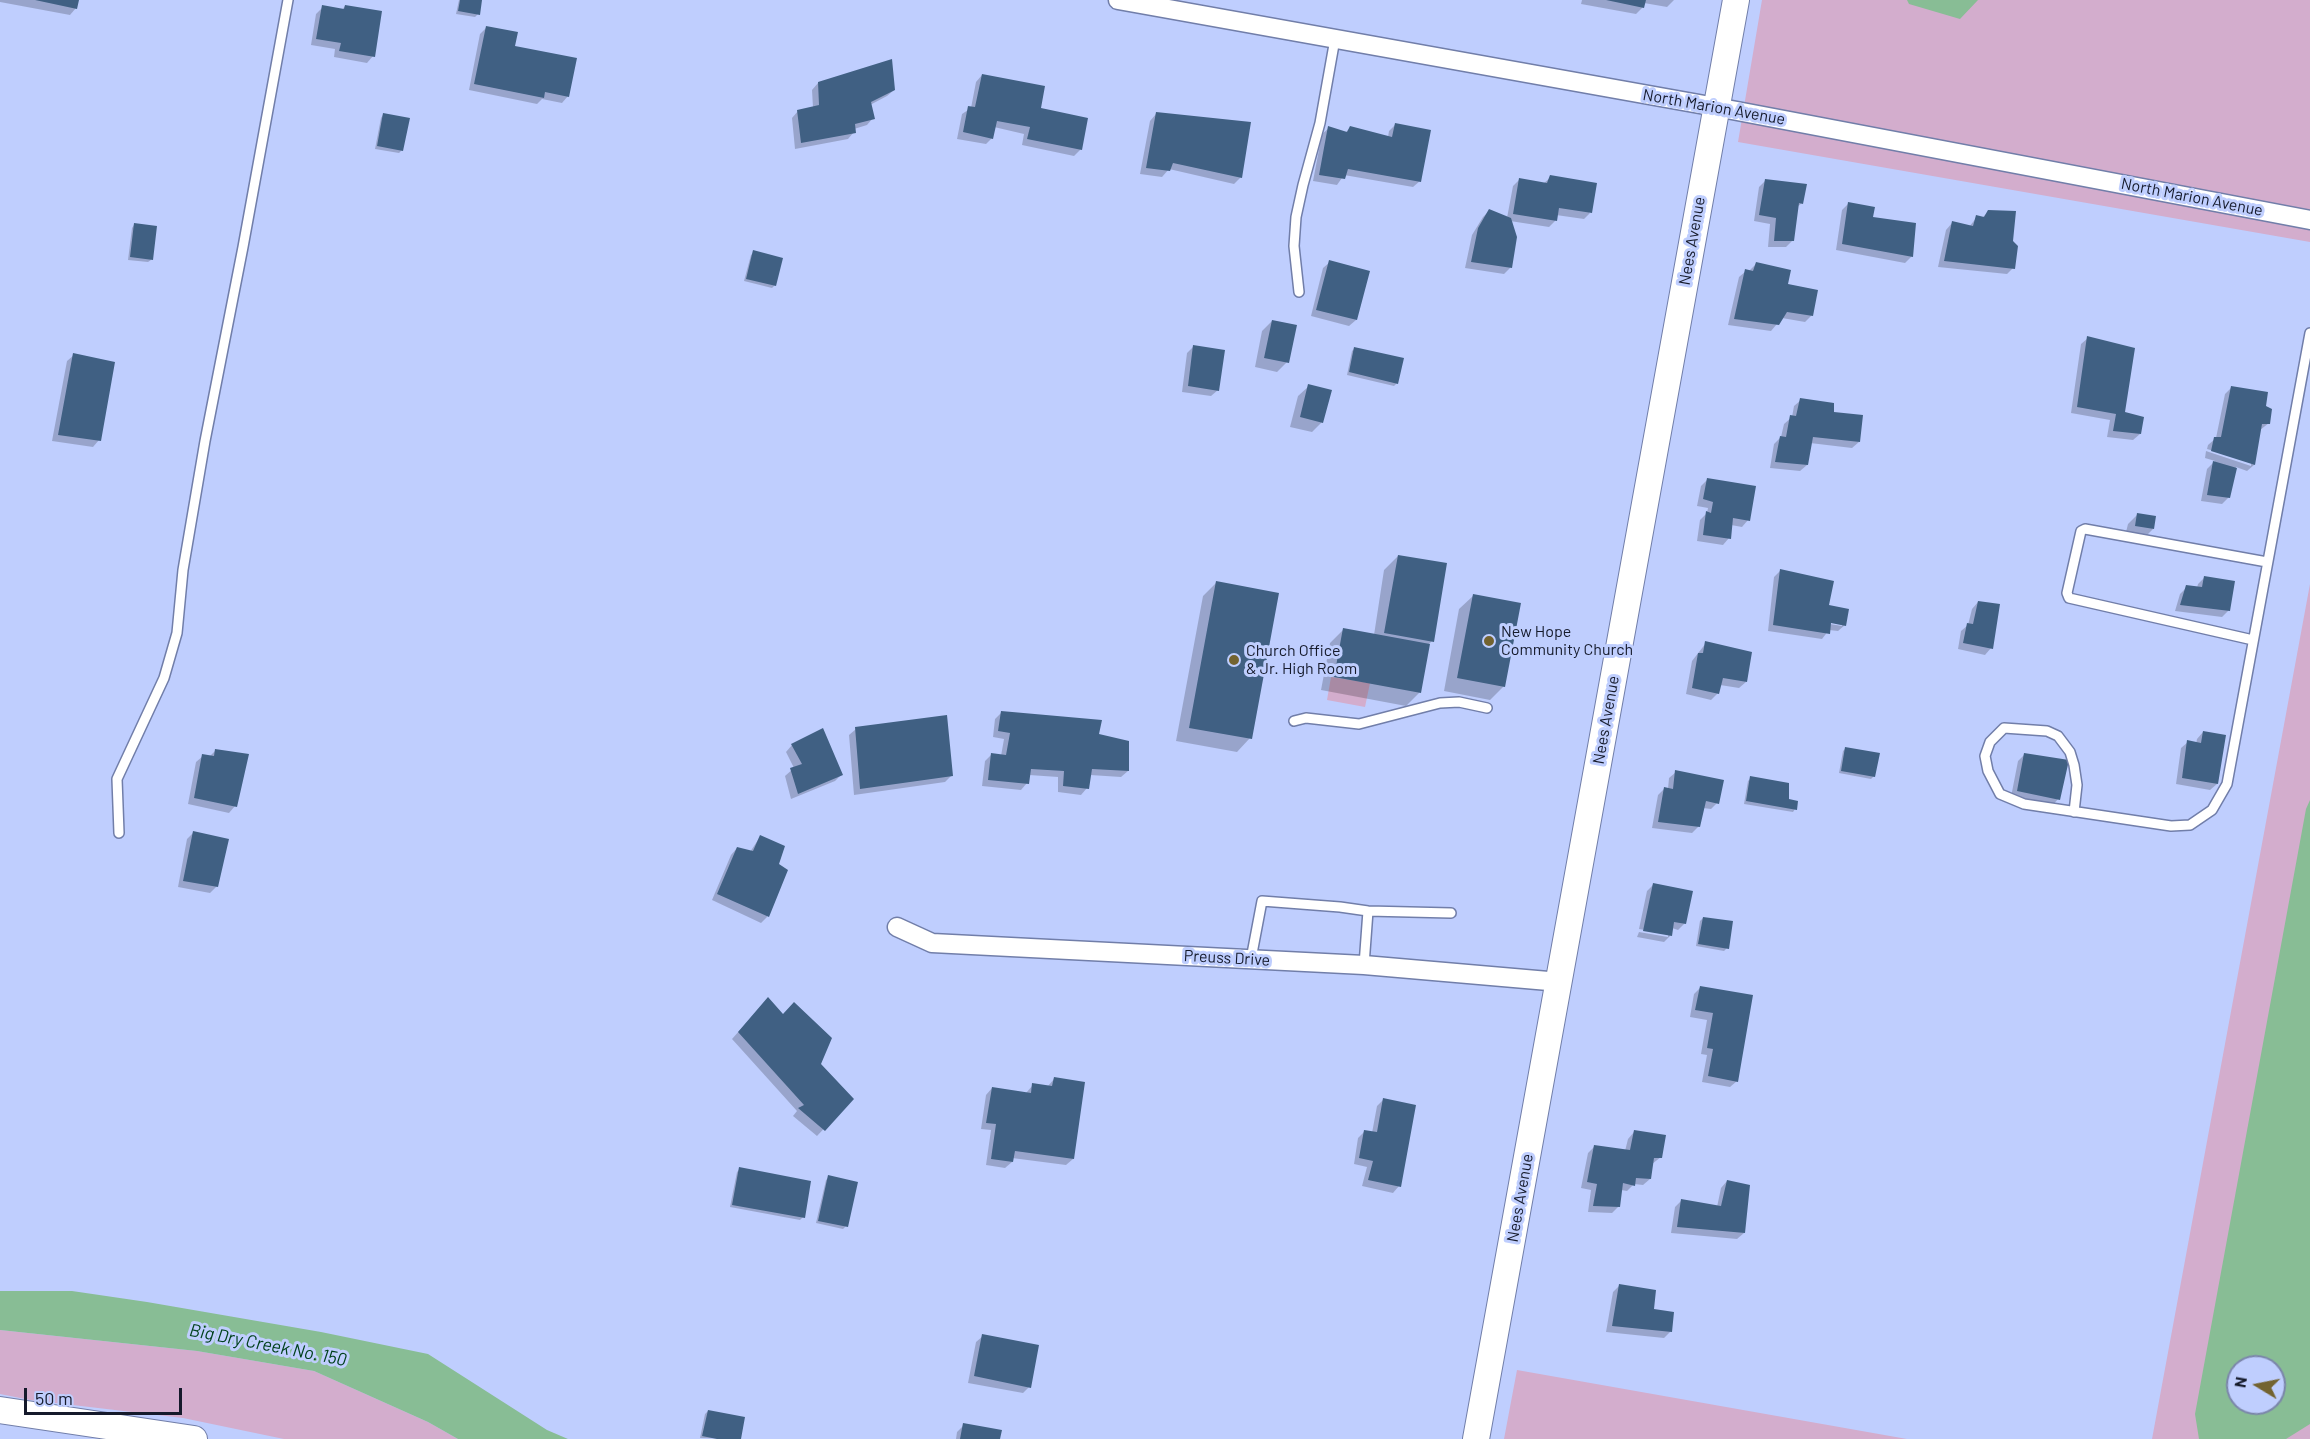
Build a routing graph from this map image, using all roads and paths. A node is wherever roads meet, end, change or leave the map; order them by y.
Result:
1 (288, 0) edge
2 (1118, 0) edge
3 (1736, 0) edge
4 (1335, 39) junction
5 (1716, 107) junction
6 (2310, 220) edge
7 (1299, 292) dead end
8 (2310, 333) edge
9 (2267, 562) junction
10 (2253, 640) junction
11 (1486, 708) dead end
12 (1294, 721) dead end
13 (2074, 812) junction
14 (119, 833) dead end
15 (1368, 911) junction
16 (1451, 913) dead end
17 (897, 927) dead end
18 (1251, 959) junction
19 (1364, 965) junction
20 (1560, 982) junction
21 (0, 1410) edge
22 (194, 1439) edge
23 (1476, 1439) edge

1 - 14 lane
2 - 4 street, North Marion Avenue
3 - 5 main road, Nees Avenue
4 - 5 street, North Marion Avenue
4 - 7 lane
5 - 6 street, North Marion Avenue
5 - 20 main road, Nees Avenue
8 - 9 lane
9 - 10 lane
9 - 10 lane
10 - 13 lane
11 - 12 lane
13 - 13 lane
15 - 16 lane
15 - 18 lane
15 - 19 lane
17 - 18 street, Preuss Drive
18 - 19 street, Preuss Drive
19 - 20 street, Preuss Drive
20 - 23 main road, Nees Avenue
21 - 22 main road

